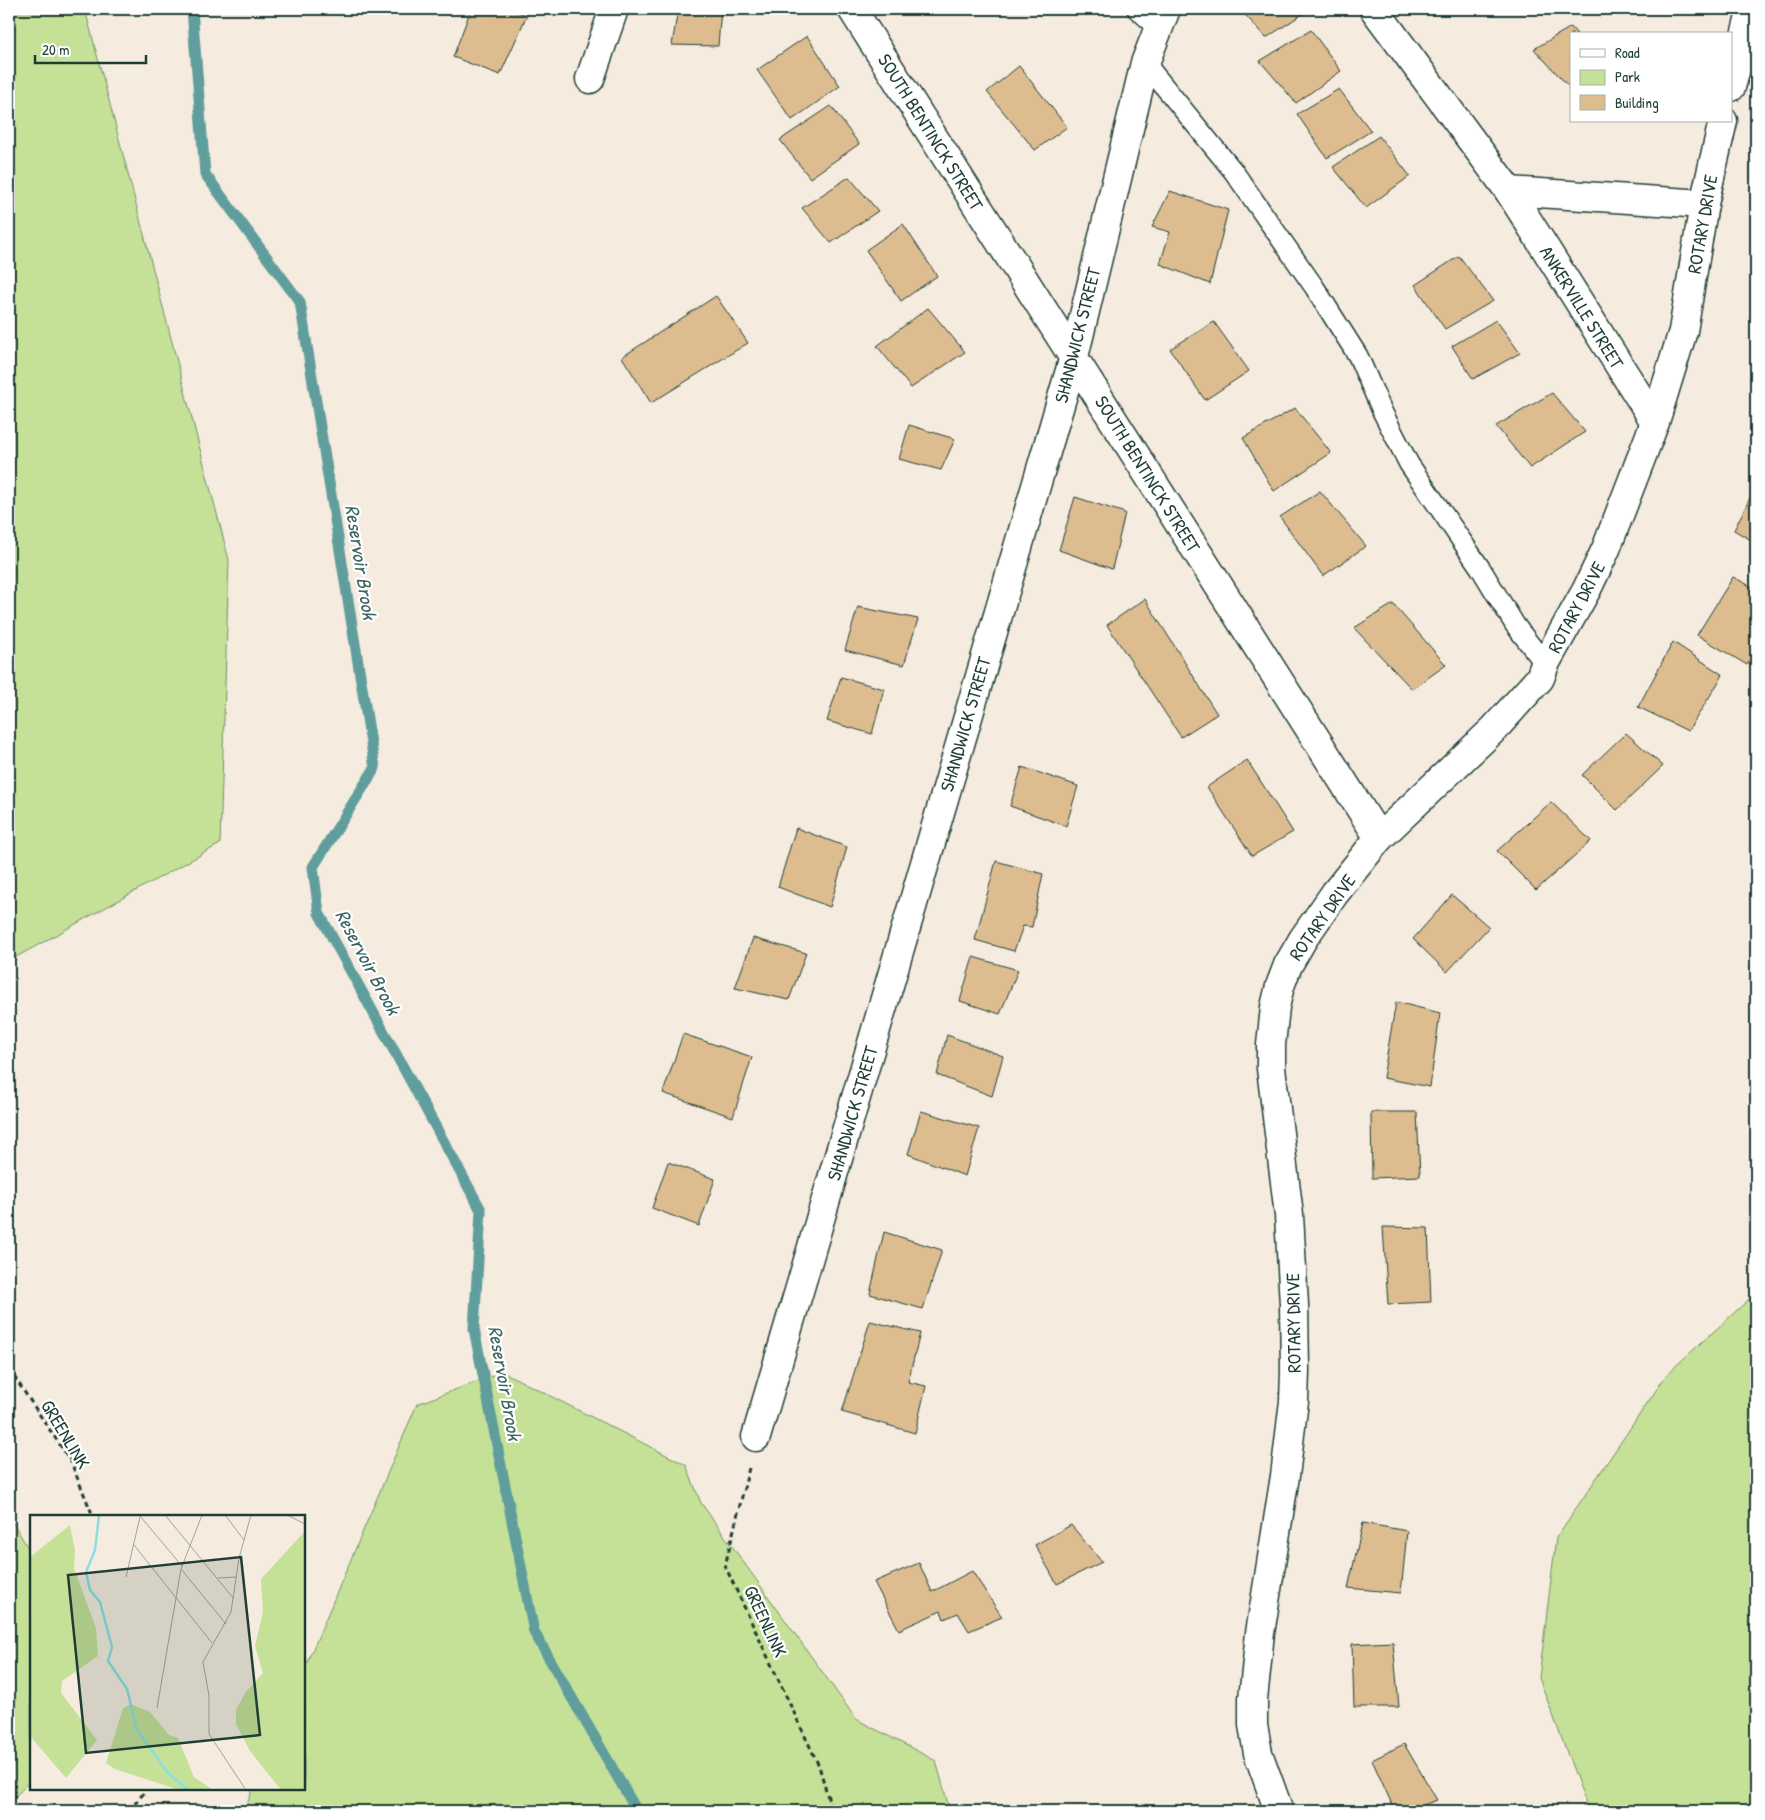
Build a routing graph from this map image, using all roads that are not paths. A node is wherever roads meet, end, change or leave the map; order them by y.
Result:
1 (614, 9) edge
2 (852, 9) edge
3 (1137, 9) edge
4 (1374, 9) edge
5 (1752, 9) edge
6 (1162, 18) edge
7 (1145, 63) junction
8 (590, 79) dead end
9 (1732, 83) edge
10 (1723, 122) edge
11 (1509, 191) junction
12 (1704, 204) junction
13 (1074, 357) junction
14 (1655, 422) junction
15 (1545, 664) junction
16 (1380, 838) junction
17 (756, 1437) road end
18 (1279, 1811) edge

1 - 8 street
2 - 13 street, SOUTH BENTINCK STREET
3 - 6 lane
4 - 11 street, ANKERVILLE STREET
5 - 9 street
6 - 7 street, SHANDWICK STREET
7 - 13 street, SHANDWICK STREET
7 - 15 lane
10 - 12 street, ROTARY DRIVE
11 - 12 street
11 - 14 street, ANKERVILLE STREET
12 - 14 street, ROTARY DRIVE
13 - 16 street, SOUTH BENTINCK STREET
13 - 17 street, SHANDWICK STREET
14 - 15 street, ROTARY DRIVE
15 - 16 street, ROTARY DRIVE
16 - 18 street, ROTARY DRIVE

